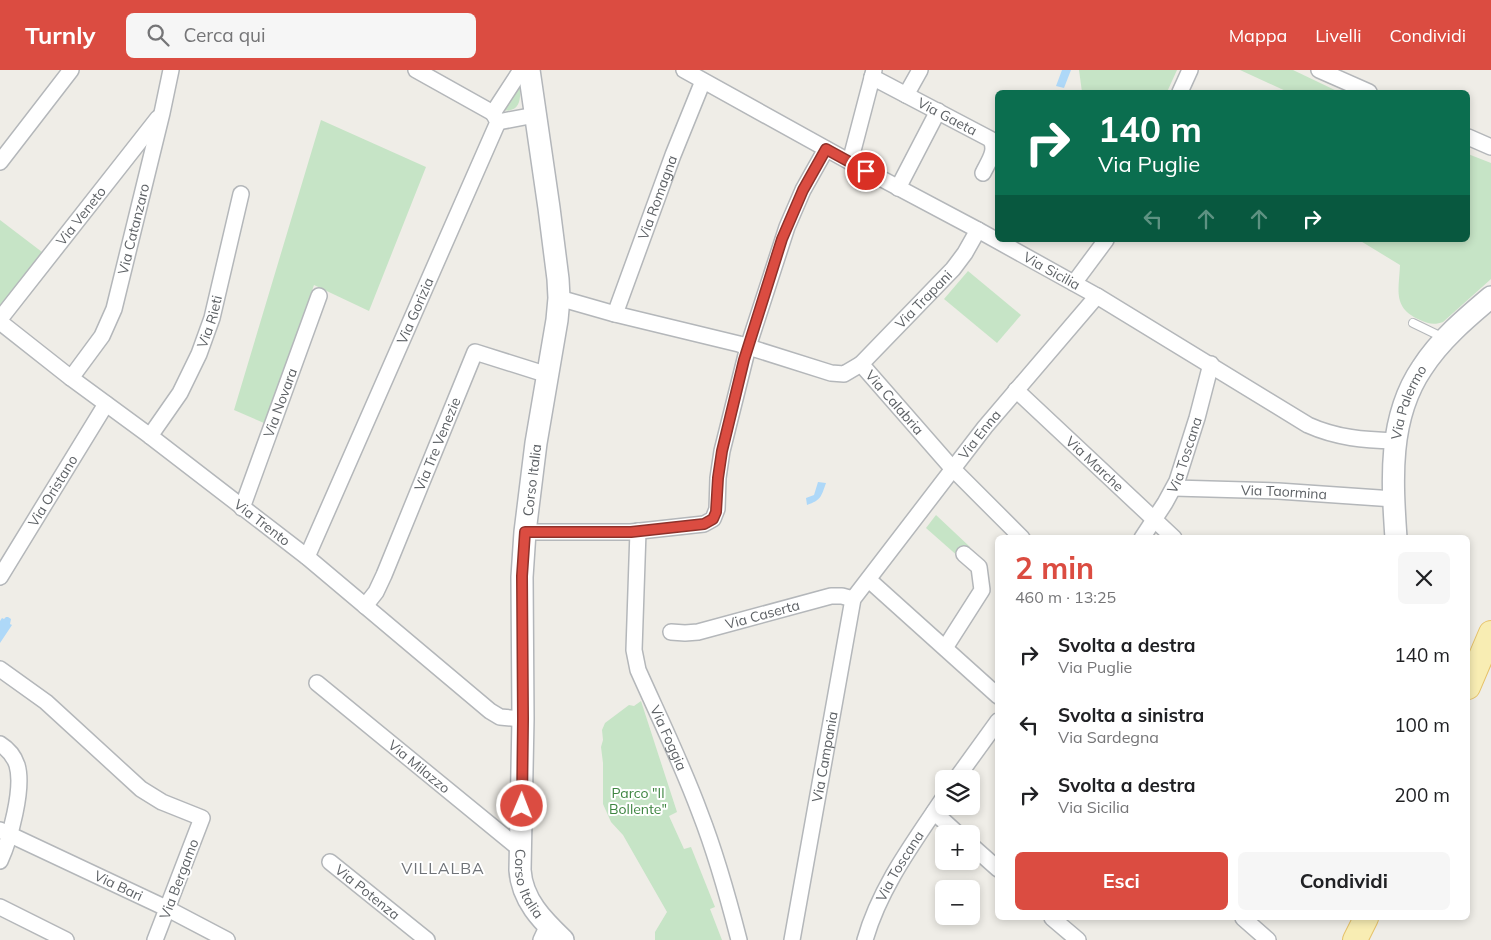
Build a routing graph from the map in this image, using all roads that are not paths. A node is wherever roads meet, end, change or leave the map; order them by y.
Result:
1 (71, 70) edge
2 (171, 70) edge
3 (416, 70) edge
4 (521, 70) edge
5 (529, 70) edge
6 (686, 70) edge
7 (920, 70) edge
8 (1190, 70) edge
9 (1319, 70) edge
10 (873, 74) edge
11 (444, 77) edge
12 (703, 81) junction
13 (1181, 90) edge
14 (1364, 90) edge
15 (906, 95) junction
16 (938, 111) junction
17 (162, 113) junction
18 (535, 115) junction
19 (496, 118) junction
20 (1470, 137) edge
21 (1491, 147) edge
22 (826, 149) junction
23 (0, 162) edge
24 (850, 162) junction
25 (983, 173) dead end
26 (898, 188) junction
27 (241, 194) dead end
28 (978, 230) junction
29 (995, 239) edge
30 (1000, 242) edge
31 (1105, 242) edge
32 (1074, 283) junction
33 (320, 296) dead end
34 (1097, 296) junction
35 (1491, 297) edge
36 (559, 298) junction
37 (615, 314) junction
38 (0, 320) edge
39 (1413, 322) dead end
40 (1446, 339) junction
41 (748, 347) junction
42 (861, 364) junction
43 (1211, 364) junction
44 (548, 375) junction
45 (71, 378) junction
46 (1016, 390) junction
47 (106, 404) junction
48 (150, 436) junction
49 (1395, 441) junction
50 (952, 468) junction
51 (1174, 488) junction
52 (1394, 499) junction
53 (242, 508) junction
54 (1155, 518) junction
55 (638, 531) junction
56 (525, 532) junction
57 (1019, 535) edge
58 (1144, 535) edge
59 (1171, 535) edge
60 (1396, 535) edge
61 (964, 554) dead end
62 (307, 557) junction
63 (0, 577) edge
64 (869, 580) junction
65 (853, 599) junction
66 (365, 606) junction
67 (671, 632) dead end
68 (1491, 633) edge
69 (945, 648) junction
70 (0, 669) edge
71 (1470, 682) edge
72 (317, 684) dead end
73 (995, 693) edge
74 (523, 719) junction
75 (995, 725) edge
76 (0, 744) edge
77 (963, 770) edge
78 (934, 812) joint
79 (948, 825) edge
80 (5, 832) edge
81 (521, 850) junction
82 (980, 853) edge
83 (0, 861) edge
84 (330, 862) dead end
85 (995, 866) edge
86 (0, 908) edge
87 (168, 909) junction
88 (1054, 920) edge
89 (1245, 920) edge
90 (1365, 920) edge
91 (551, 935) edge
92 (66, 940) edge
93 (155, 940) edge
94 (227, 940) edge
95 (428, 940) edge
96 (739, 940) edge
97 (792, 940) edge
98 (865, 940) edge
99 (1078, 940) edge
100 (1268, 940) edge
101 (1355, 940) edge

1 - 23 street
2 - 17 street, Via Catanzaro
3 - 11 street
4 - 19 street, Via Gorizia
5 - 18 street, Corso Italia
6 - 12 street, Via Sicilia
7 - 15 street
8 - 13 street
9 - 14 street
10 - 15 street, Via Gaeta
10 - 24 street
11 - 19 street
12 - 22 street, Via Sicilia
12 - 37 street, Via Romagna
15 - 16 street, Via Gaeta
16 - 25 street, Via Gaeta
16 - 26 street
17 - 38 street, Via Veneto
17 - 45 street, Via Catanzaro
18 - 19 street
18 - 36 street, Corso Italia
19 - 62 street, Via Gorizia
20 - 21 street
22 - 24 street, Via Sicilia
22 - 41 street
24 - 26 street, Via Sicilia
26 - 28 street, Via Sicilia
27 - 48 street, Via Rieti
28 - 29 street, Via Sicilia
28 - 42 street, Via Trapani
30 - 32 street, Via Sicilia
31 - 32 street
32 - 34 street, Via Sicilia
33 - 53 street, Via Novara
34 - 43 street, Via Sicilia
34 - 46 street, Via Enna
35 - 40 street, Via Palermo
36 - 37 street, Via Calabria
36 - 44 street, Corso Italia
37 - 41 street, Via Calabria
38 - 45 street, Via Trento
39 - 40 lane
40 - 49 street, Via Palermo
41 - 42 street, Via Calabria
41 - 55 street
42 - 50 street, Via Calabria
43 - 49 street, Via Sicilia
43 - 51 street, Via Toscana
44 - 56 street, Corso Italia
44 - 66 street, Via Tre Venezie
45 - 47 street, Via Trento
46 - 50 street, Via Enna
46 - 54 street, Via Marche
47 - 48 street, Via Trento
47 - 63 street, Via Oristano
48 - 53 street, Via Trento
49 - 52 street, Via Palermo
50 - 57 street, Via Calabria
50 - 64 street, Via Enna
51 - 52 street, Via Taormina
51 - 54 street, Via Toscana
52 - 60 street, Via Palermo
53 - 62 street, Via Trento
54 - 58 street, Via Toscana
54 - 59 street, Via Marche
55 - 56 street
55 - 96 street, Via Foggia
56 - 74 street, Corso Italia
61 - 69 street
62 - 66 street, Via Trento
64 - 65 street, Via Campania
64 - 69 street
65 - 67 street, Via Caserta
65 - 97 street, Via Campania
66 - 74 street, Via Trento
68 - 71 main road
69 - 73 street
70 - 87 street, Via Bergamo
72 - 81 street, Via Milazzo
74 - 81 street, Corso Italia
75 - 77 street
76 - 80 street
78 - 79 street
78 - 98 street, Via Toscana
80 - 83 street
80 - 87 street, Via Bari
81 - 91 street, Corso Italia
82 - 85 street
84 - 95 street, Via Potenza
86 - 92 street
87 - 93 street, Via Bergamo
87 - 94 street, Via Bari
88 - 99 street
89 - 100 street
90 - 101 main road

